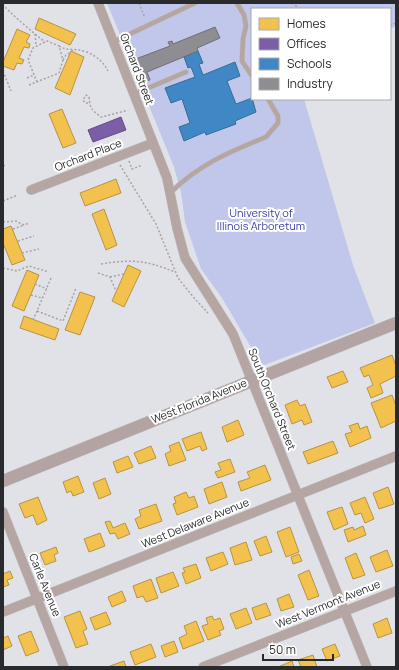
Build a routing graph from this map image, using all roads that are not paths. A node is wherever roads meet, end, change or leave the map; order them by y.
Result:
1 (98, 3) edge
2 (195, 3) edge
3 (237, 3) edge
4 (113, 42) junction
5 (186, 72) dead end
6 (251, 74) edge
7 (134, 94) junction
8 (269, 100) edge
9 (153, 143) junction
10 (31, 190) dead end
11 (171, 192) junction
12 (396, 323) edge
13 (252, 380) junction
14 (396, 456) edge
15 (3, 481) edge
16 (298, 495) junction
17 (3, 512) edge
18 (396, 591) edge
19 (37, 598) junction
20 (345, 611) junction
21 (3, 612) edge
22 (64, 667) edge
23 (203, 667) edge
24 (367, 667) edge

1 - 4 street, Orchard Street
2 - 4 lane
3 - 6 lane
4 - 7 street, Orchard Street
5 - 7 lane
7 - 9 street, Orchard Street
8 - 11 lane
9 - 10 street, Orchard Place
9 - 11 street, South Orchard Street
11 - 13 street, South Orchard Street
12 - 13 main road, West Florida Avenue
13 - 15 main road, West Florida Avenue
13 - 16 street, South Orchard Street
14 - 16 street, West Delaware Avenue
16 - 19 street, West Delaware Avenue
16 - 20 street, South Orchard Street
17 - 19 street, Carle Avenue
18 - 20 street, West Vermont Avenue
19 - 21 street, West Delaware Avenue
19 - 22 street, Carle Avenue
20 - 23 street, West Vermont Avenue
20 - 24 street, South Orchard Street

